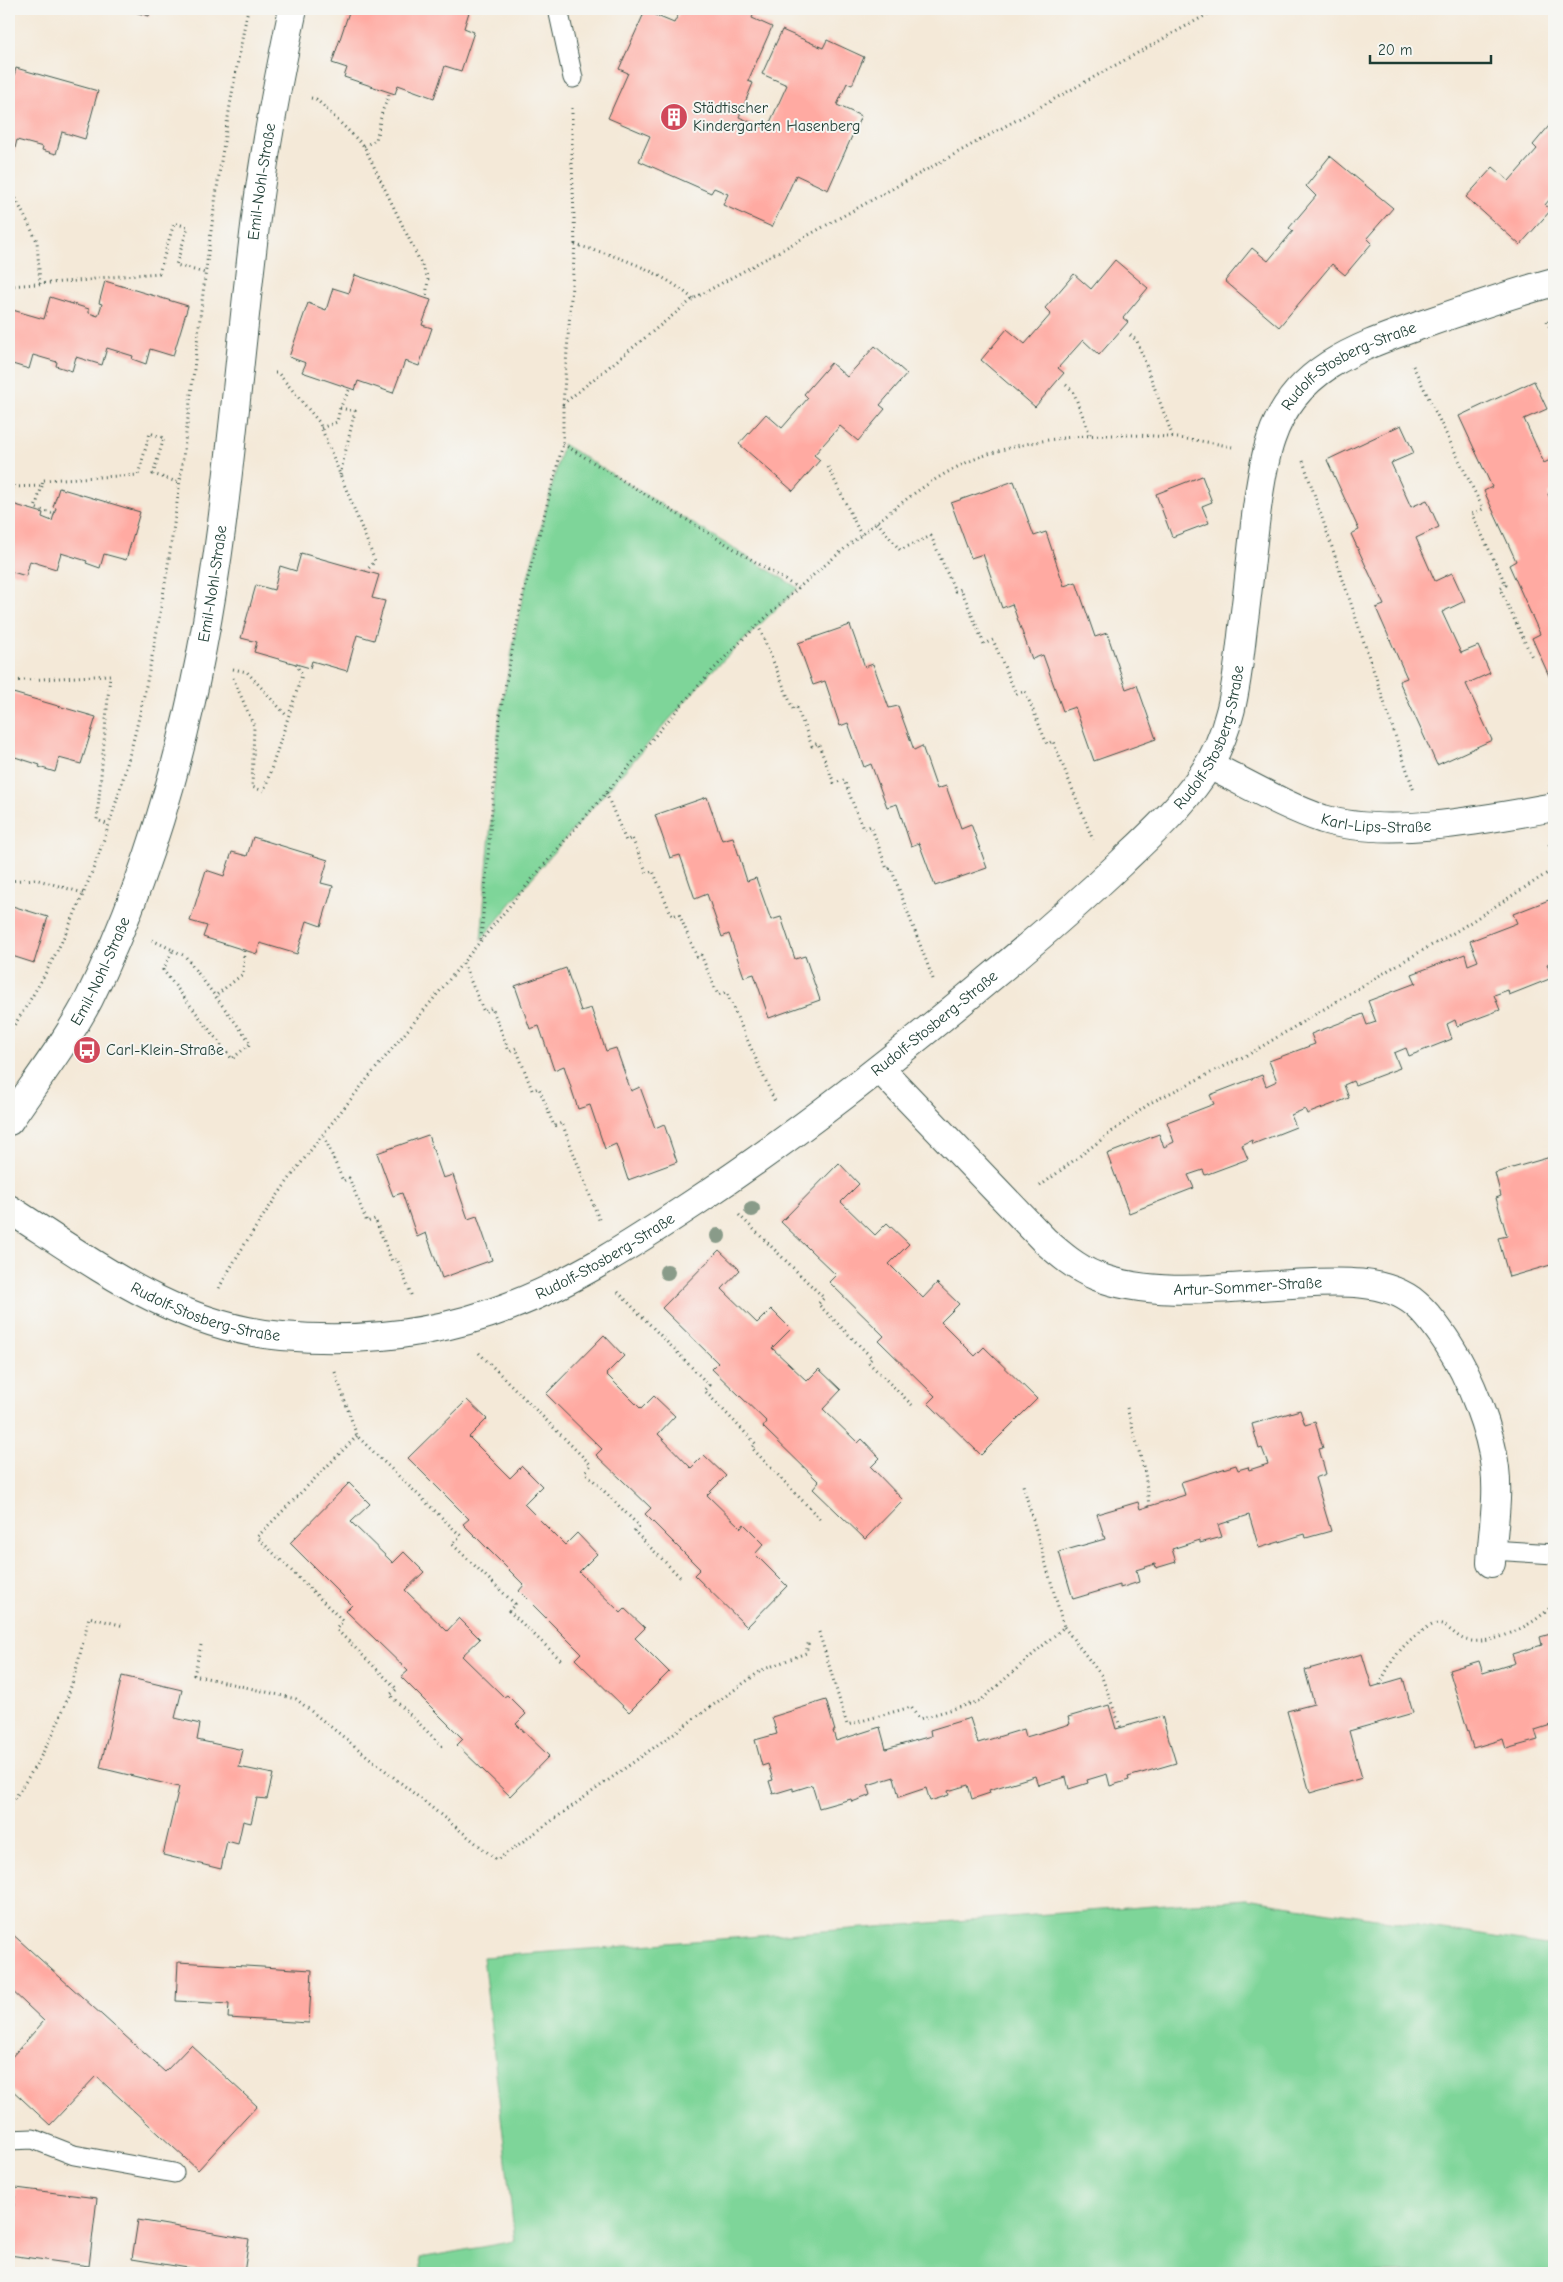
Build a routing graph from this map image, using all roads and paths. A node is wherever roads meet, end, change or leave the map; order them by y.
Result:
1 (248, 9) edge
2 (293, 9) edge
3 (558, 9) edge
4 (1218, 9) edge
5 (573, 78) joint
6 (390, 92) dead end
7 (276, 94) junction
8 (364, 146) junction
9 (9, 185) edge
10 (575, 245) junction
11 (205, 273) junction
12 (1554, 282) edge
13 (40, 284) junction
14 (9, 286) edge
15 (426, 299) dead end
16 (694, 299) junction
17 (1398, 334) junction
18 (1130, 335) dead end
19 (240, 368) junction
20 (1066, 384) dead end
21 (350, 388) dead end
22 (563, 404) junction
23 (340, 408) junction
24 (1286, 408) junction
25 (321, 428) junction
26 (1091, 437) junction
27 (1173, 437) junction
28 (563, 444) junction
29 (1266, 456) junction
30 (828, 468) dead end
31 (340, 476) junction
32 (180, 483) junction
33 (42, 486) junction
34 (9, 487) edge
35 (54, 514) dead end
36 (877, 522) junction
37 (861, 535) junction
38 (366, 571) dead end
39 (798, 588) junction
40 (758, 625) junction
41 (1532, 657) dead end
42 (296, 664) dead end
43 (9, 681) edge
44 (287, 717) junction
45 (1209, 765) junction
46 (606, 793) junction
47 (1554, 807) edge
48 (109, 824) junction
49 (1425, 825) junction
50 (1554, 869) edge
51 (1107, 876) junction
52 (9, 881) edge
53 (83, 893) junction
54 (122, 926) junction
55 (481, 940) junction
56 (244, 949) dead end
57 (173, 950) junction
58 (462, 962) junction
59 (215, 996) junction
60 (947, 1014) junction
61 (9, 1033) edge
62 (880, 1069) junction
63 (9, 1121) edge
64 (324, 1135) junction
65 (790, 1136) junction
66 (714, 1190) junction
67 (1011, 1208) junction
68 (9, 1209) edge
69 (603, 1261) junction
70 (202, 1319) junction
71 (438, 1328) junction
72 (323, 1339) junction
73 (912, 1405) dead end
74 (1126, 1408) dead end
75 (357, 1436) junction
76 (1023, 1485) dead end
77 (1149, 1506) dead end
78 (821, 1520) dead end
79 (1554, 1554) edge
80 (1491, 1556) joint
81 (682, 1579) dead end
82 (1554, 1603) edge
83 (124, 1626) dead end
84 (1064, 1626) junction
85 (819, 1632) dead end
86 (809, 1640) dead end
87 (202, 1645) dead end
88 (562, 1661) dead end
89 (1380, 1685) dead end
90 (1121, 1728) dead end
91 (443, 1747) dead end
92 (9, 1807) edge
93 (9, 2140) edge
94 (174, 2173) dead end

1 - 11 path
2 - 7 street, Emil-Nohl-Straße
3 - 5 lane
4 - 16 path
5 - 10 path
6 - 8 path
7 - 8 path
7 - 19 street, Emil-Nohl-Straße
8 - 15 path
9 - 13 path
10 - 16 path
10 - 22 path
11 - 13 path
11 - 32 path
12 - 17 street, Rudolf-Stosberg-Straße
13 - 14 path
16 - 22 path
17 - 24 street, Rudolf-Stosberg-Straße
17 - 41 path
18 - 27 path
19 - 25 path
19 - 54 street, Emil-Nohl-Straße
20 - 26 path
21 - 23 path
22 - 28 path
23 - 25 path
23 - 31 path
24 - 29 street, Rudolf-Stosberg-Straße
24 - 49 path
25 - 31 path
26 - 27 path
26 - 36 path
27 - 29 path
28 - 39 path
28 - 55 path
29 - 45 street, Rudolf-Stosberg-Straße
30 - 37 path
31 - 38 path
32 - 33 path
32 - 48 path
33 - 34 path
33 - 35 path
36 - 37 path
36 - 51 path
37 - 39 path
39 - 40 path
40 - 46 path
40 - 60 path
42 - 44 path
43 - 48 path
44 - 44 path
45 - 49 street, Karl-Lips-Straße
45 - 51 street, Rudolf-Stosberg-Straße
46 - 55 path
46 - 65 path
47 - 49 street, Karl-Lips-Straße
48 - 53 path
50 - 67 path
51 - 60 street, Rudolf-Stosberg-Straße
52 - 53 path
53 - 61 path
54 - 57 path
54 - 63 street, Emil-Nohl-Straße
55 - 58 path
56 - 59 path
57 - 59 path
57 - 59 path
58 - 64 path
58 - 69 path
60 - 62 street, Rudolf-Stosberg-Straße
62 - 65 street, Rudolf-Stosberg-Straße
62 - 67 street, Artur-Sommer-Straße
64 - 70 path
64 - 71 path
65 - 66 street, Rudolf-Stosberg-Straße
66 - 69 street, Rudolf-Stosberg-Straße
66 - 73 path
67 - 80 street, Artur-Sommer-Straße
68 - 70 street, Rudolf-Stosberg-Straße
69 - 71 street, Rudolf-Stosberg-Straße
69 - 78 path
70 - 72 street, Rudolf-Stosberg-Straße
71 - 72 street, Rudolf-Stosberg-Straße
71 - 81 path
72 - 75 path
74 - 77 path
75 - 88 path
75 - 91 path
76 - 84 path
79 - 80 lane
82 - 89 path
83 - 92 path
84 - 85 path
84 - 90 path
86 - 87 path
93 - 94 lane

